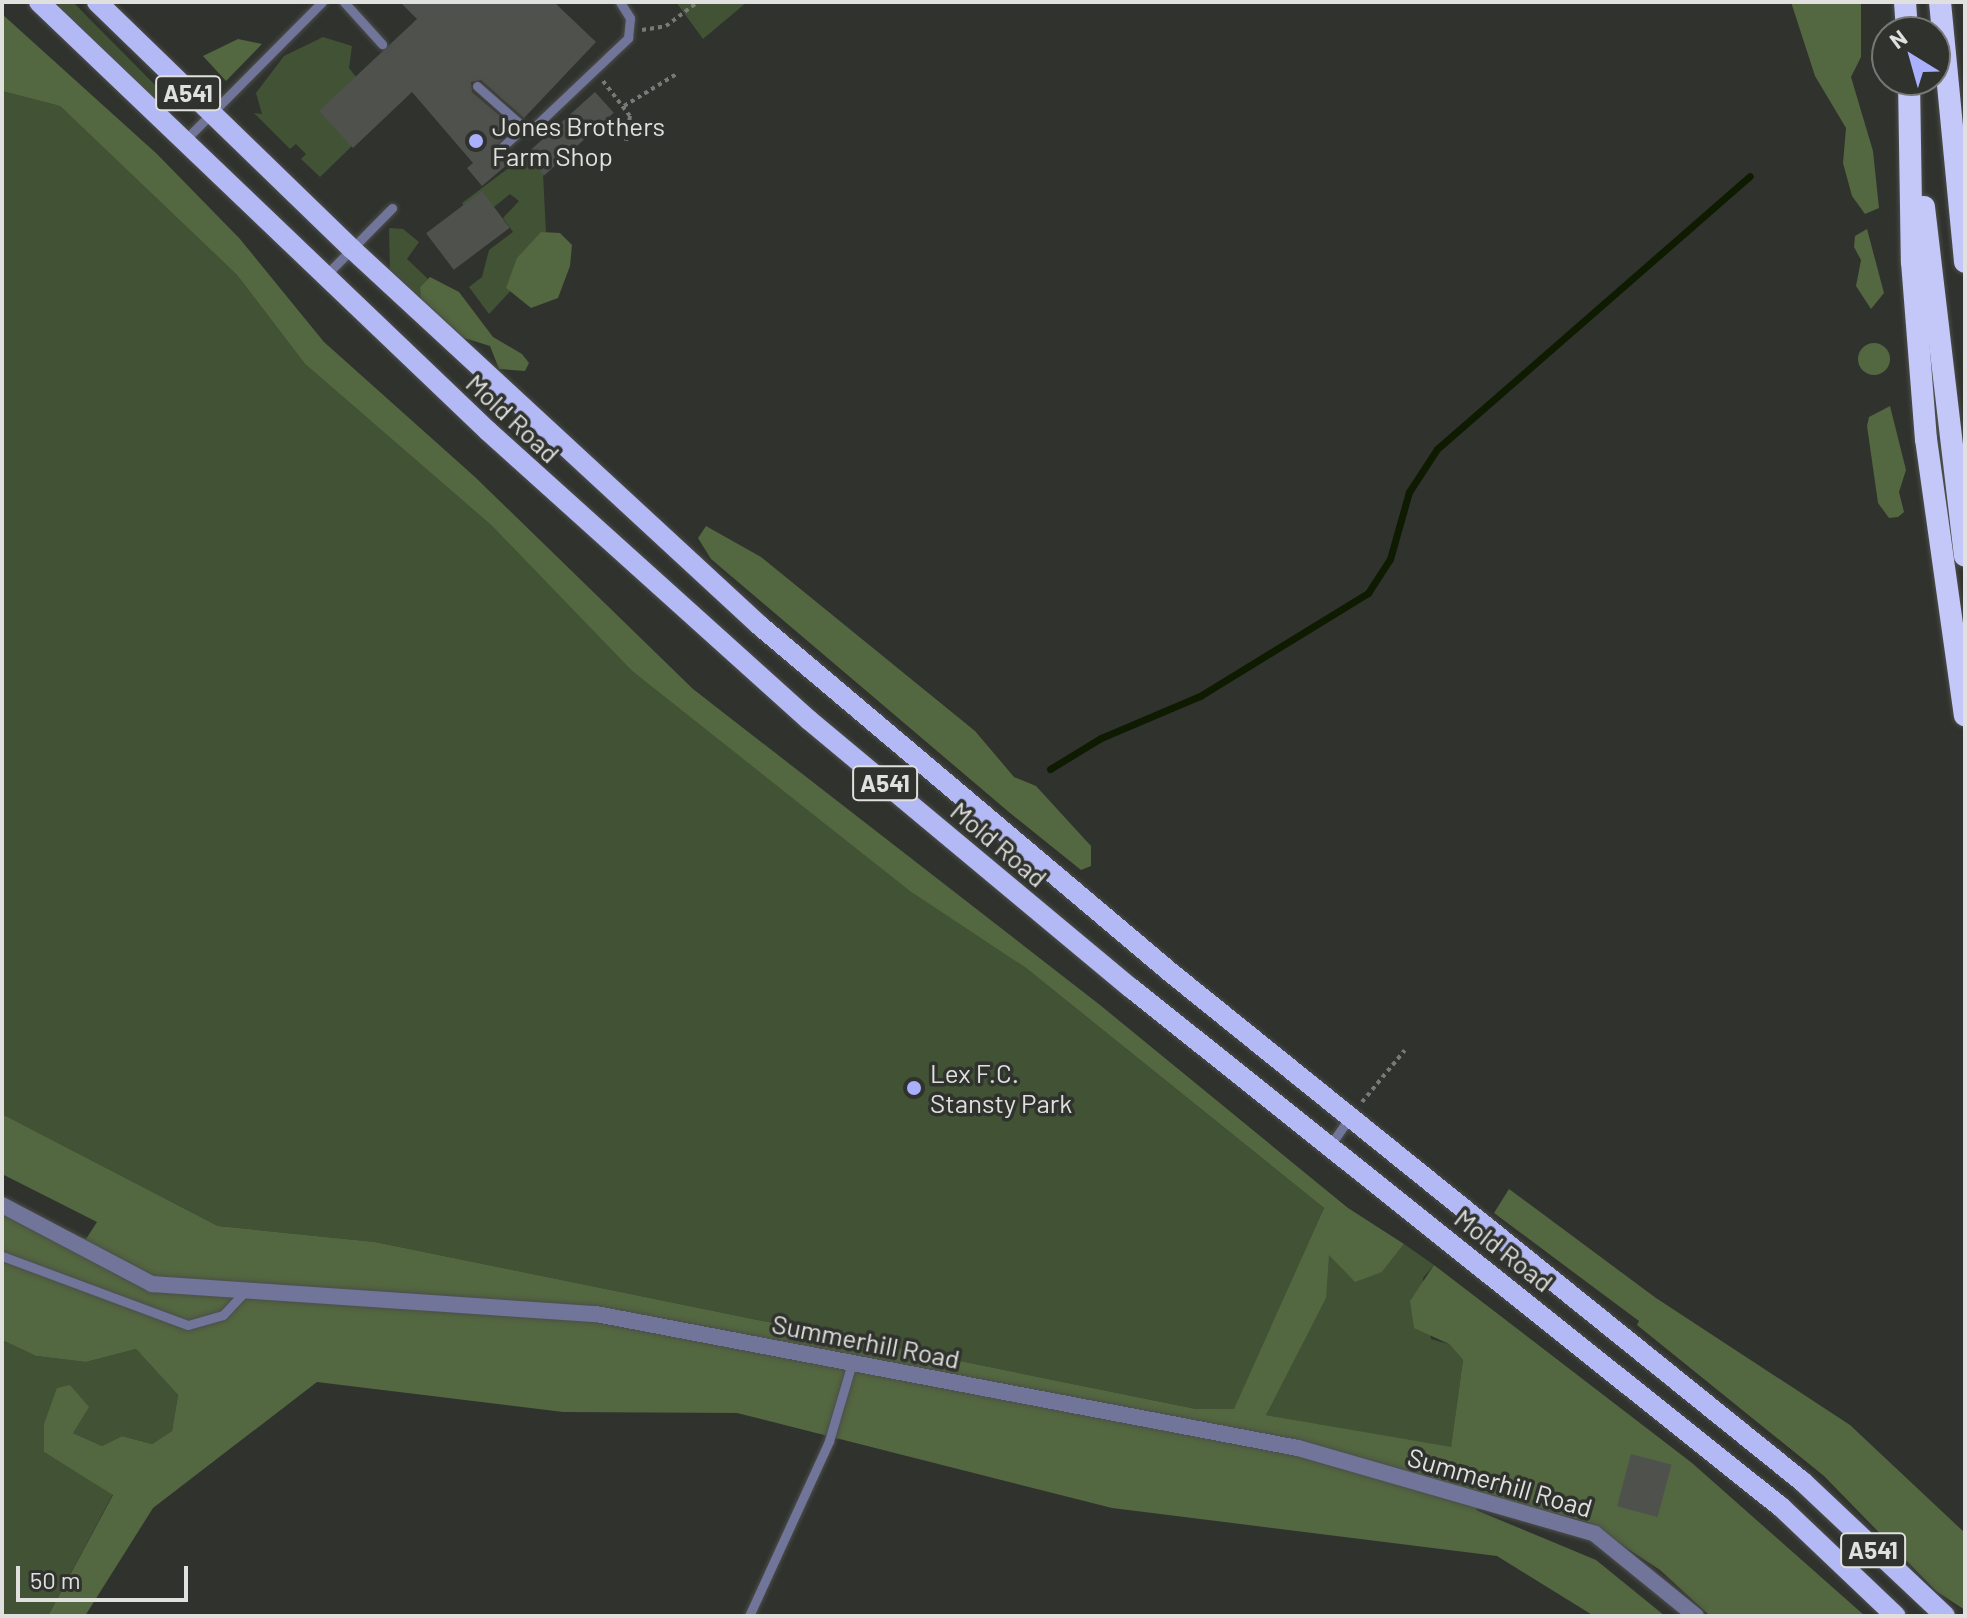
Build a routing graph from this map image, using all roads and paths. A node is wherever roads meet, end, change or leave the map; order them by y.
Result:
1 (39, 2) edge
2 (97, 2) edge
3 (322, 2) edge
4 (344, 2) edge
5 (620, 2) edge
6 (698, 2) edge
7 (631, 29) junction
8 (382, 44) dead end
9 (594, 70) junction
10 (678, 73) dead end
11 (477, 86) dead end
12 (1910, 96) edge
13 (1912, 96) edge
14 (1947, 96) edge
15 (1950, 96) edge
16 (624, 106) junction
17 (210, 116) junction
18 (521, 130) junction
19 (626, 141) dead end
20 (182, 143) junction
21 (502, 147) dead end
22 (1965, 164) edge
23 (392, 208) dead end
24 (352, 249) junction
25 (1965, 262) edge
26 (324, 277) junction
27 (1965, 556) edge
28 (1965, 715) edge
29 (1405, 1050) dead end
30 (1351, 1116) junction
31 (1329, 1147) junction
32 (2, 1205) edge
33 (2, 1256) edge
34 (246, 1290) junction
35 (852, 1363) junction
36 (749, 1616) edge
37 (1696, 1616) edge
38 (1896, 1616) edge
39 (1945, 1616) edge

1 - 20 main road, Mold Road / A541
2 - 17 main road, Mold Road / A541
3 - 17 lane
4 - 8 lane
5 - 7 lane
6 - 7 path
7 - 9 lane
9 - 16 path
9 - 18 lane
10 - 16 path
11 - 18 lane
12 - 28 highway
13 - 27 highway
14 - 25 highway
15 - 22 highway
16 - 19 path
17 - 20 lane
17 - 24 main road, Mold Road / A541
18 - 21 lane
20 - 26 main road, Mold Road / A541
23 - 24 lane
24 - 26 lane
24 - 30 main road, Mold Road / A541
26 - 31 main road, Mold Road / A541
29 - 30 path
30 - 31 lane
30 - 39 main road, Mold Road / A541
31 - 38 main road, Mold Road / A541
32 - 34 street, Summerhill Road
33 - 34 lane
34 - 35 street, Summerhill Road
35 - 36 lane
35 - 37 street, Summerhill Road

